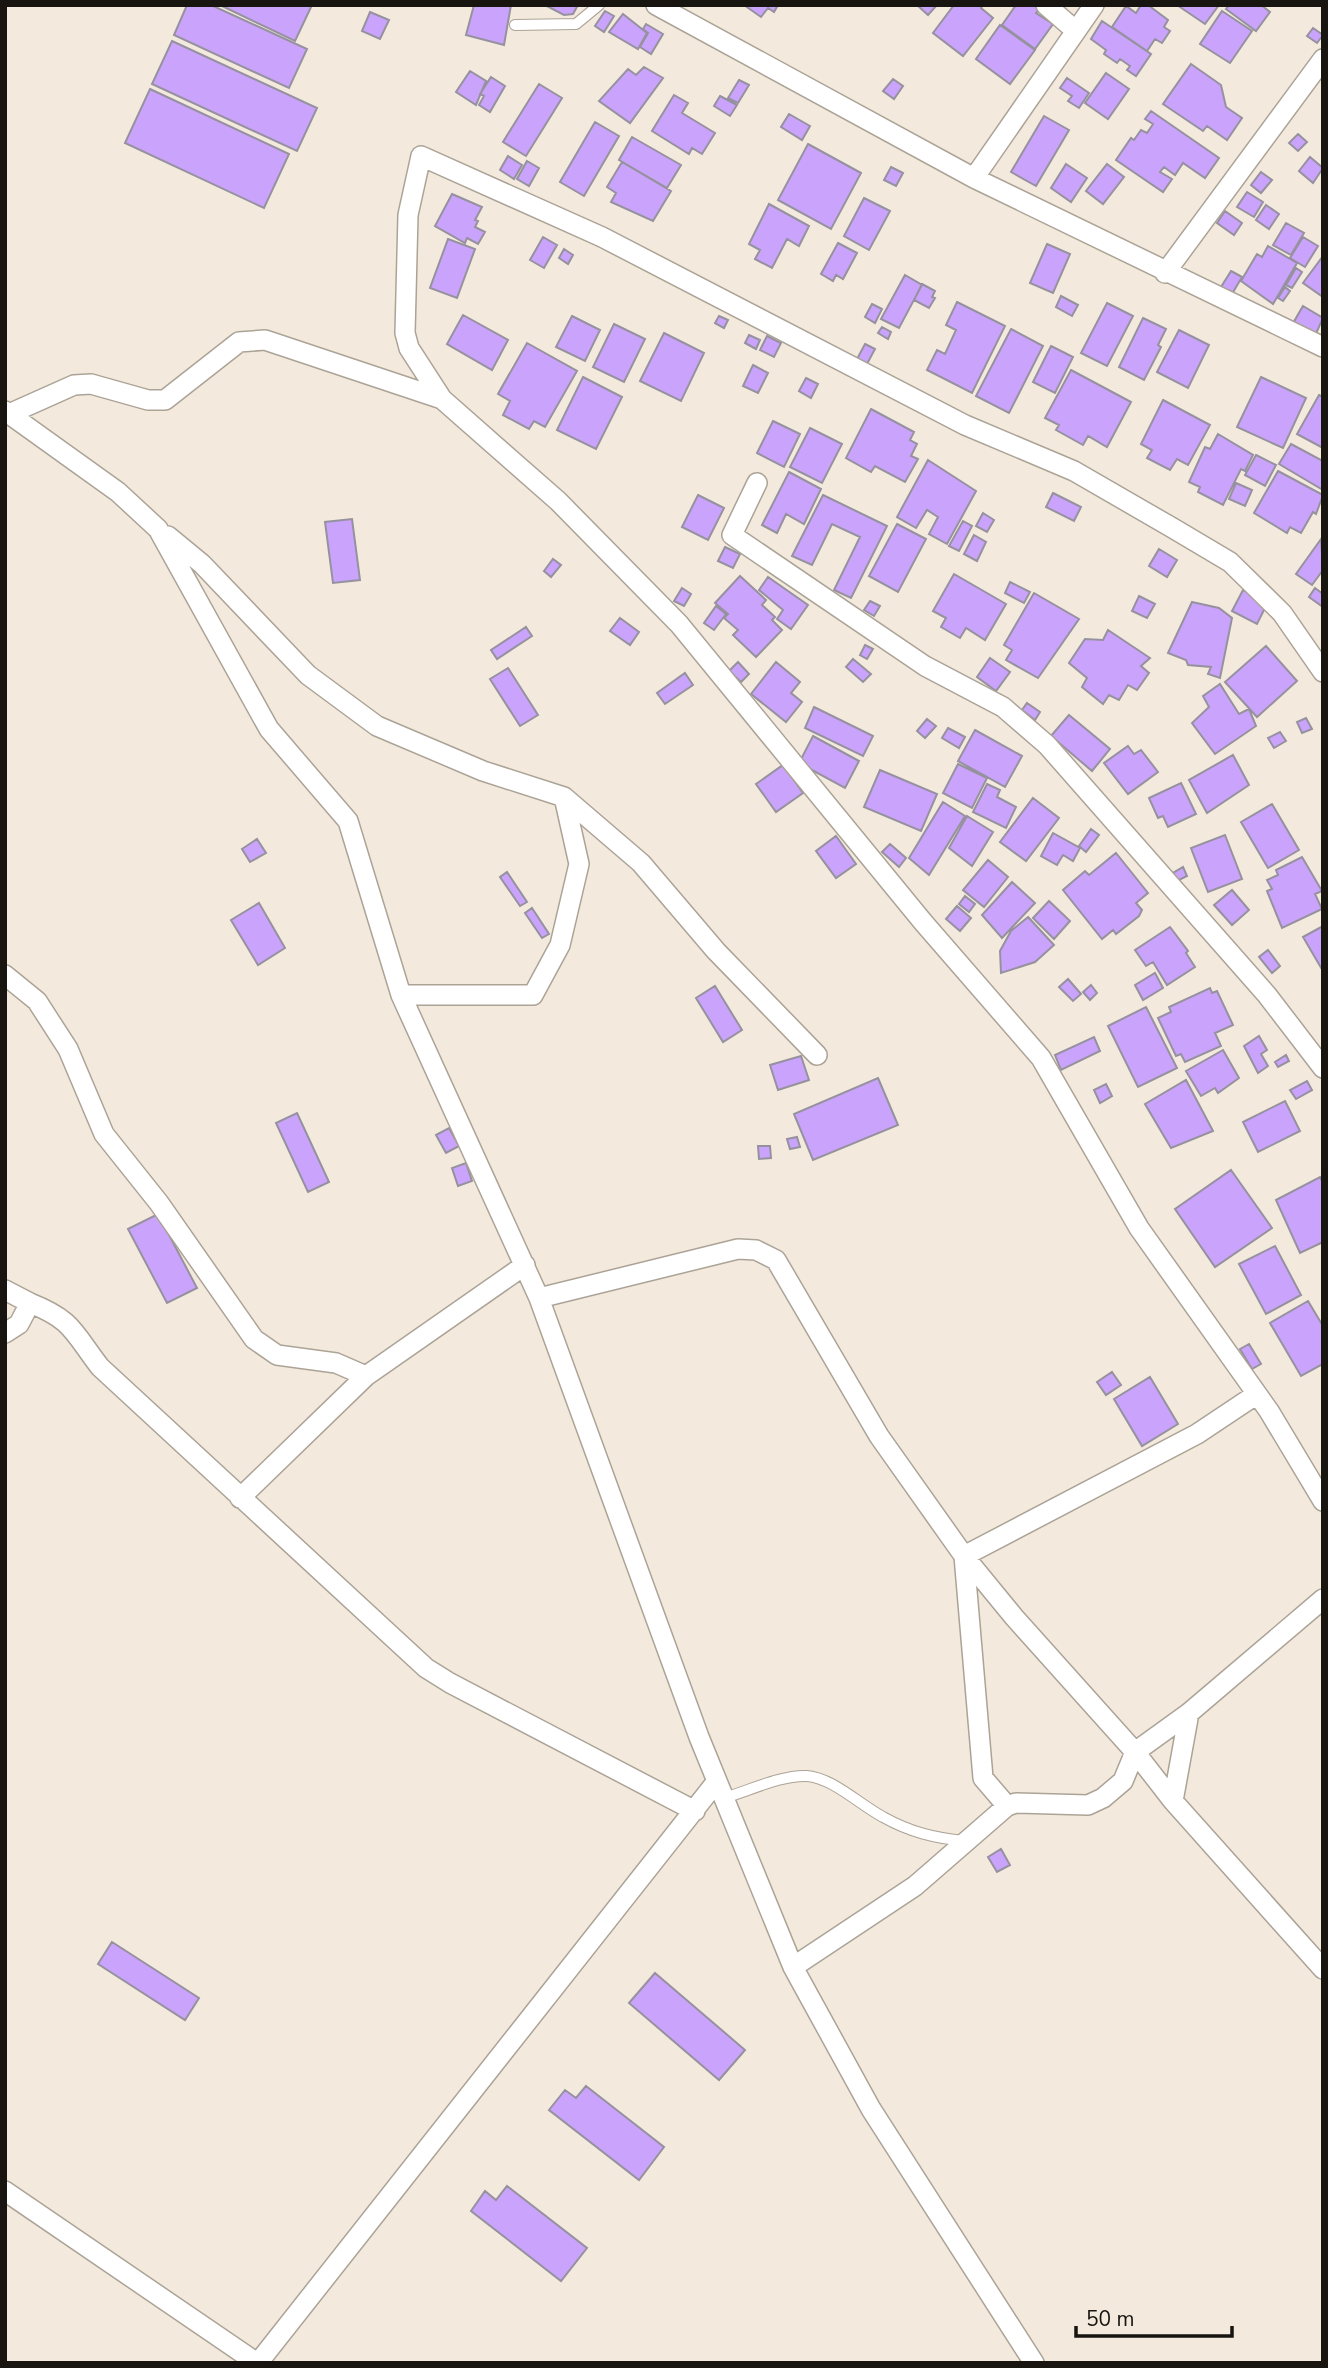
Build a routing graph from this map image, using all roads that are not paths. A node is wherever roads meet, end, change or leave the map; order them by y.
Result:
1 (599, 5) edge
2 (656, 5) edge
3 (1046, 5) edge
4 (1094, 5) edge
5 (515, 25) dead end
6 (1076, 31) junction
7 (1323, 59) edge
8 (974, 178) junction
9 (1165, 272) junction
10 (1323, 347) edge
11 (442, 399) junction
12 (7, 412) edge
13 (757, 483) dead end
14 (158, 528) junction
15 (1323, 672) edge
16 (564, 797) junction
17 (5, 975) edge
18 (401, 995) junction
19 (817, 1055) dead end
20 (1323, 1068) edge
21 (525, 1265) junction
22 (5, 1290) edge
23 (539, 1298) junction
24 (30, 1303) junction
25 (5, 1333) edge
26 (366, 1376) junction
27 (1257, 1394) junction
28 (240, 1498) junction
29 (1323, 1501) edge
30 (964, 1556) junction
31 (1319, 1611) edge
32 (1189, 1713) junction
33 (1135, 1752) junction
34 (720, 1790) junction
35 (1173, 1801) junction
36 (1007, 1806) junction
37 (695, 1811) junction
38 (965, 1842) junction
39 (793, 1967) junction
40 (1323, 1969) edge
41 (5, 2191) edge
42 (257, 2363) edge
43 (1034, 2363) edge

1 - 5 lane
2 - 8 street
3 - 6 street
4 - 6 street
6 - 8 street
7 - 9 street
8 - 9 street
9 - 10 street
11 - 12 street
11 - 15 street
11 - 27 street
12 - 14 street
13 - 20 street
14 - 16 street
14 - 18 street
16 - 18 street
16 - 19 street
17 - 26 street
18 - 21 street
21 - 23 street
21 - 26 street
22 - 24 street
23 - 30 street
23 - 34 street
24 - 25 street
24 - 28 street
26 - 28 street
27 - 29 street
27 - 30 street
28 - 37 street
30 - 33 street
30 - 36 street
31 - 32 street
32 - 33 street
32 - 35 street
33 - 35 street
33 - 36 street
34 - 37 street
34 - 38 lane
34 - 39 street
35 - 40 street
36 - 38 street
37 - 42 street
38 - 39 street
39 - 43 street
41 - 42 street

